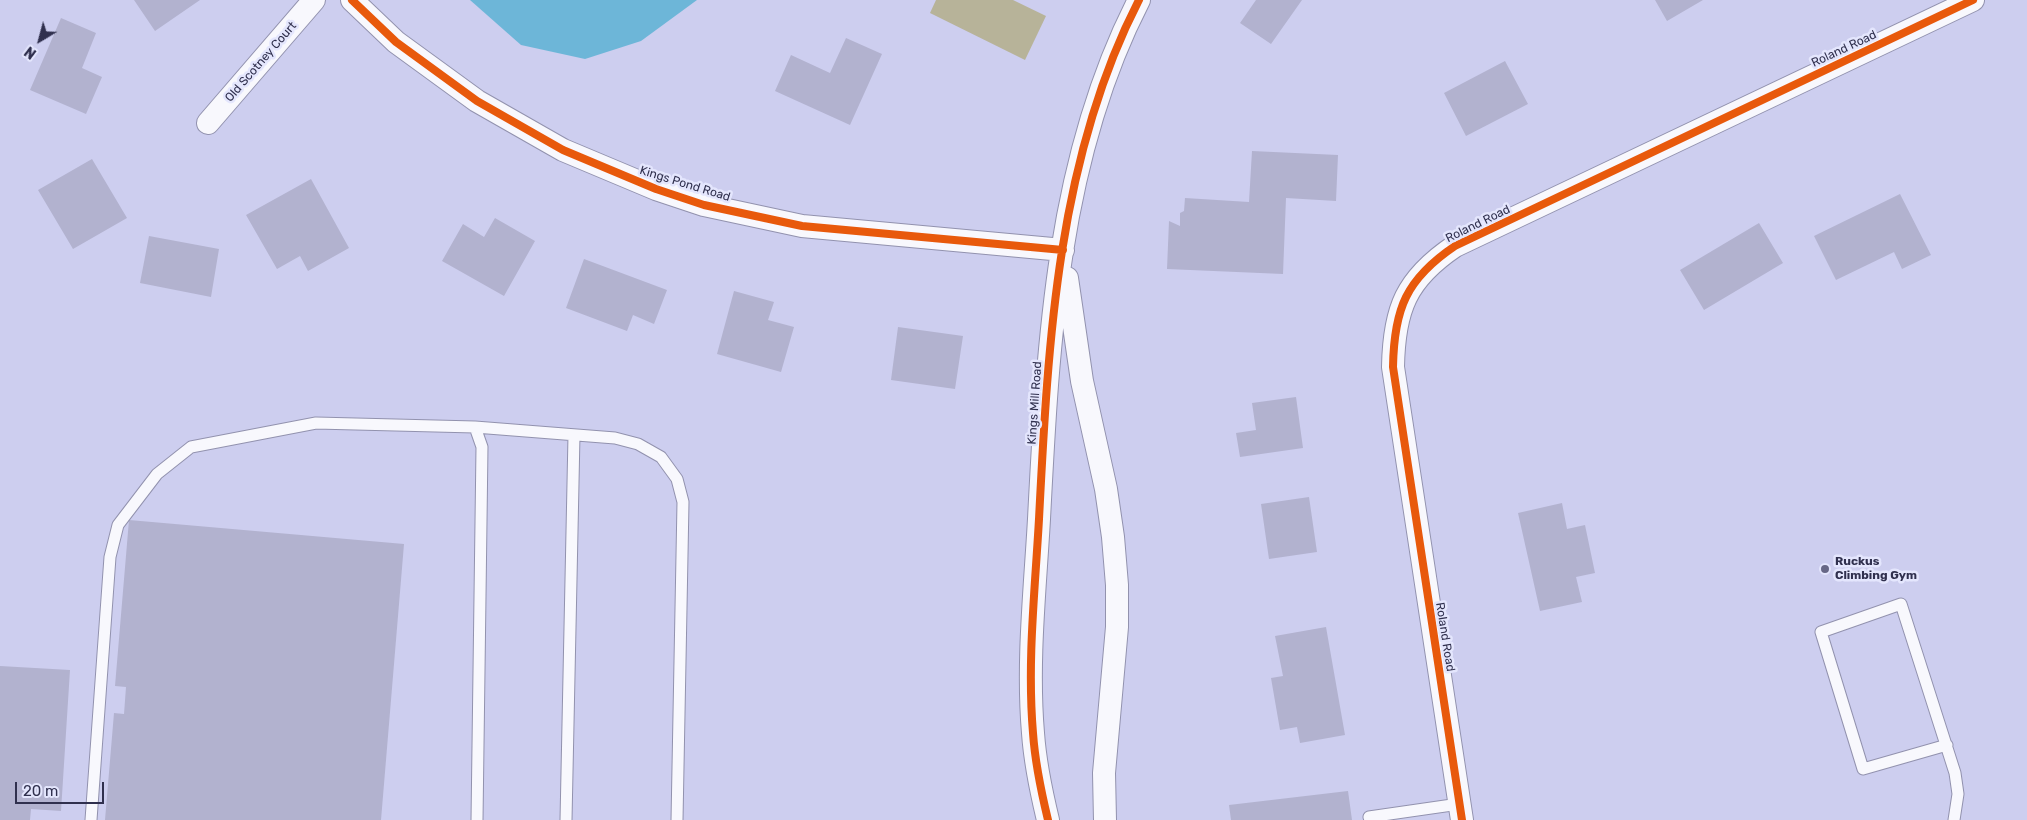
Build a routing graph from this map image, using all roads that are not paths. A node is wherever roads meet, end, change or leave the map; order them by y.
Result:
1 (314, 0) edge
2 (352, 0) edge
3 (1139, 0) edge
4 (1973, 0) edge
5 (208, 124) dead end
6 (1063, 250) junction
7 (475, 427) junction
8 (574, 435) junction
9 (1946, 746) junction
10 (1461, 812) edge
11 (91, 820) edge
12 (477, 820) edge
13 (566, 820) edge
14 (677, 820) edge
15 (1048, 820) edge
16 (1105, 820) edge
17 (1370, 820) edge
18 (1954, 820) edge

1 - 5 street, Old Scotney Court
2 - 6 street, Kings Pond Road
3 - 6 street, Kings Mill Road
4 - 10 street, Roland Road
6 - 15 street, Kings Mill Road
6 - 16 street, Kings Mill Road
7 - 8 lane
7 - 11 lane
7 - 12 lane
8 - 13 lane
8 - 14 lane
9 - 9 lane
9 - 18 lane
10 - 17 lane

